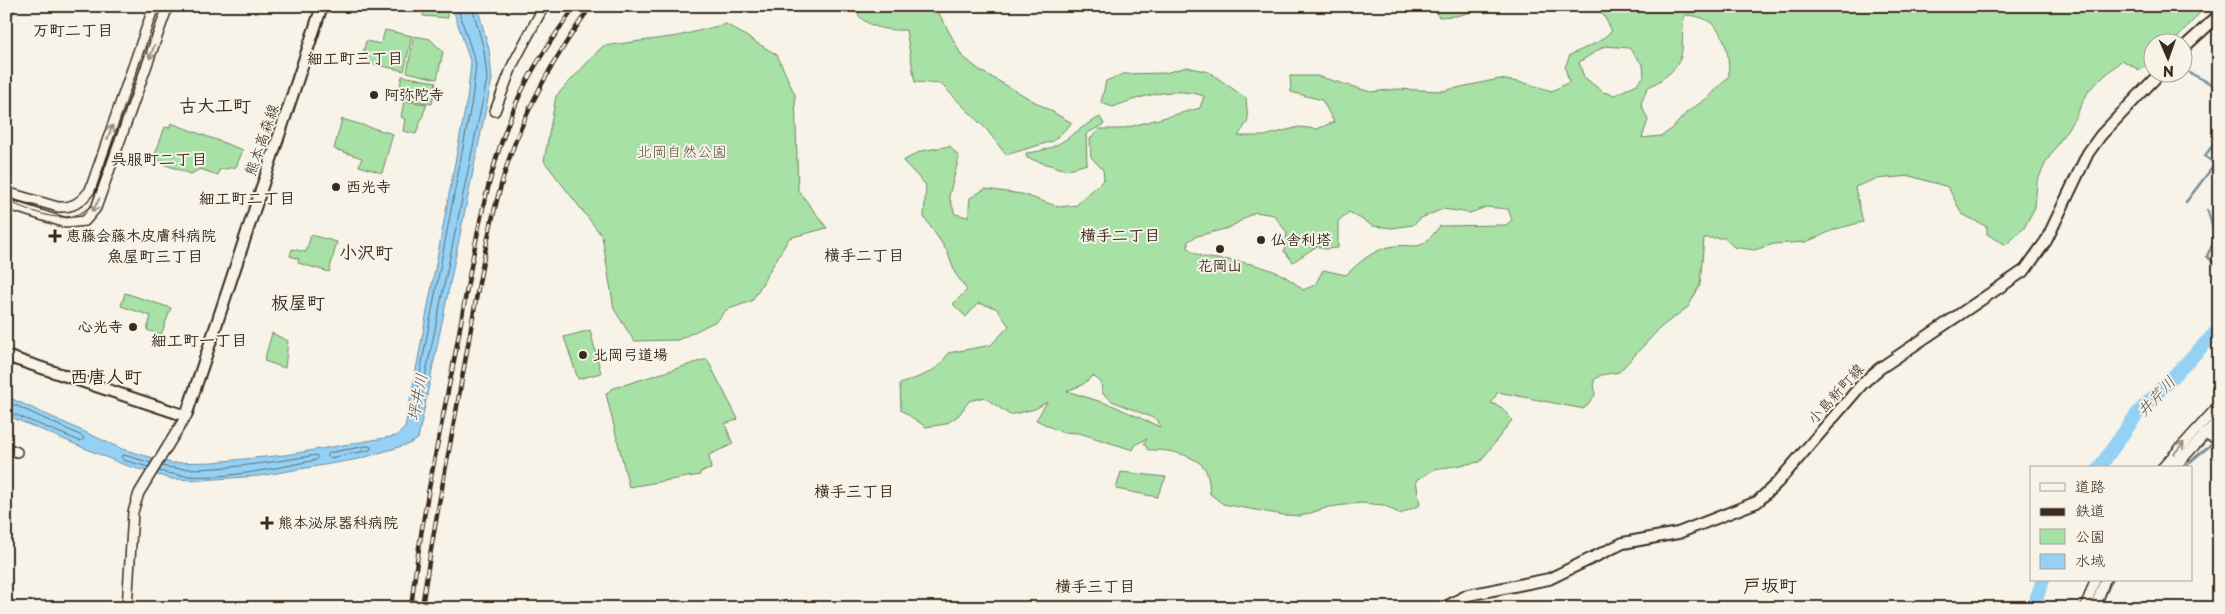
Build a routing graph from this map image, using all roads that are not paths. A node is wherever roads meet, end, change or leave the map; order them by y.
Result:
1 (10, 6) edge
2 (154, 6) edge
3 (168, 6) edge
4 (322, 6) edge
5 (544, 6) edge
6 (2219, 15) edge
7 (6, 17) edge
8 (2192, 40) edge
9 (2151, 82) edge
10 (495, 111) dead end
11 (6, 192) edge
12 (6, 204) edge
13 (6, 356) edge
14 (2219, 405) edge
15 (186, 416) junction
16 (2219, 419) edge
17 (2204, 434) junction
18 (2219, 439) edge
19 (6, 448) edge
20 (17, 452) dead end
21 (2164, 466) edge
22 (2176, 466) edge
23 (2094, 582) edge
24 (2104, 582) edge
25 (127, 608) edge
26 (1444, 608) edge
27 (2085, 608) edge
28 (2095, 608) edge

1 - 7 street
11 -> 2 street
3 -> 12 street
4 - 15 main road, 熊本高森線
5 - 10 street
6 - 8 main road
9 - 26 main road, 小島新町線
13 - 15 main road
21 -> 14 street
15 - 25 street
16 - 17 street
17 - 18 street
17 - 22 street
19 - 20 street
23 - 27 street
24 - 28 street

